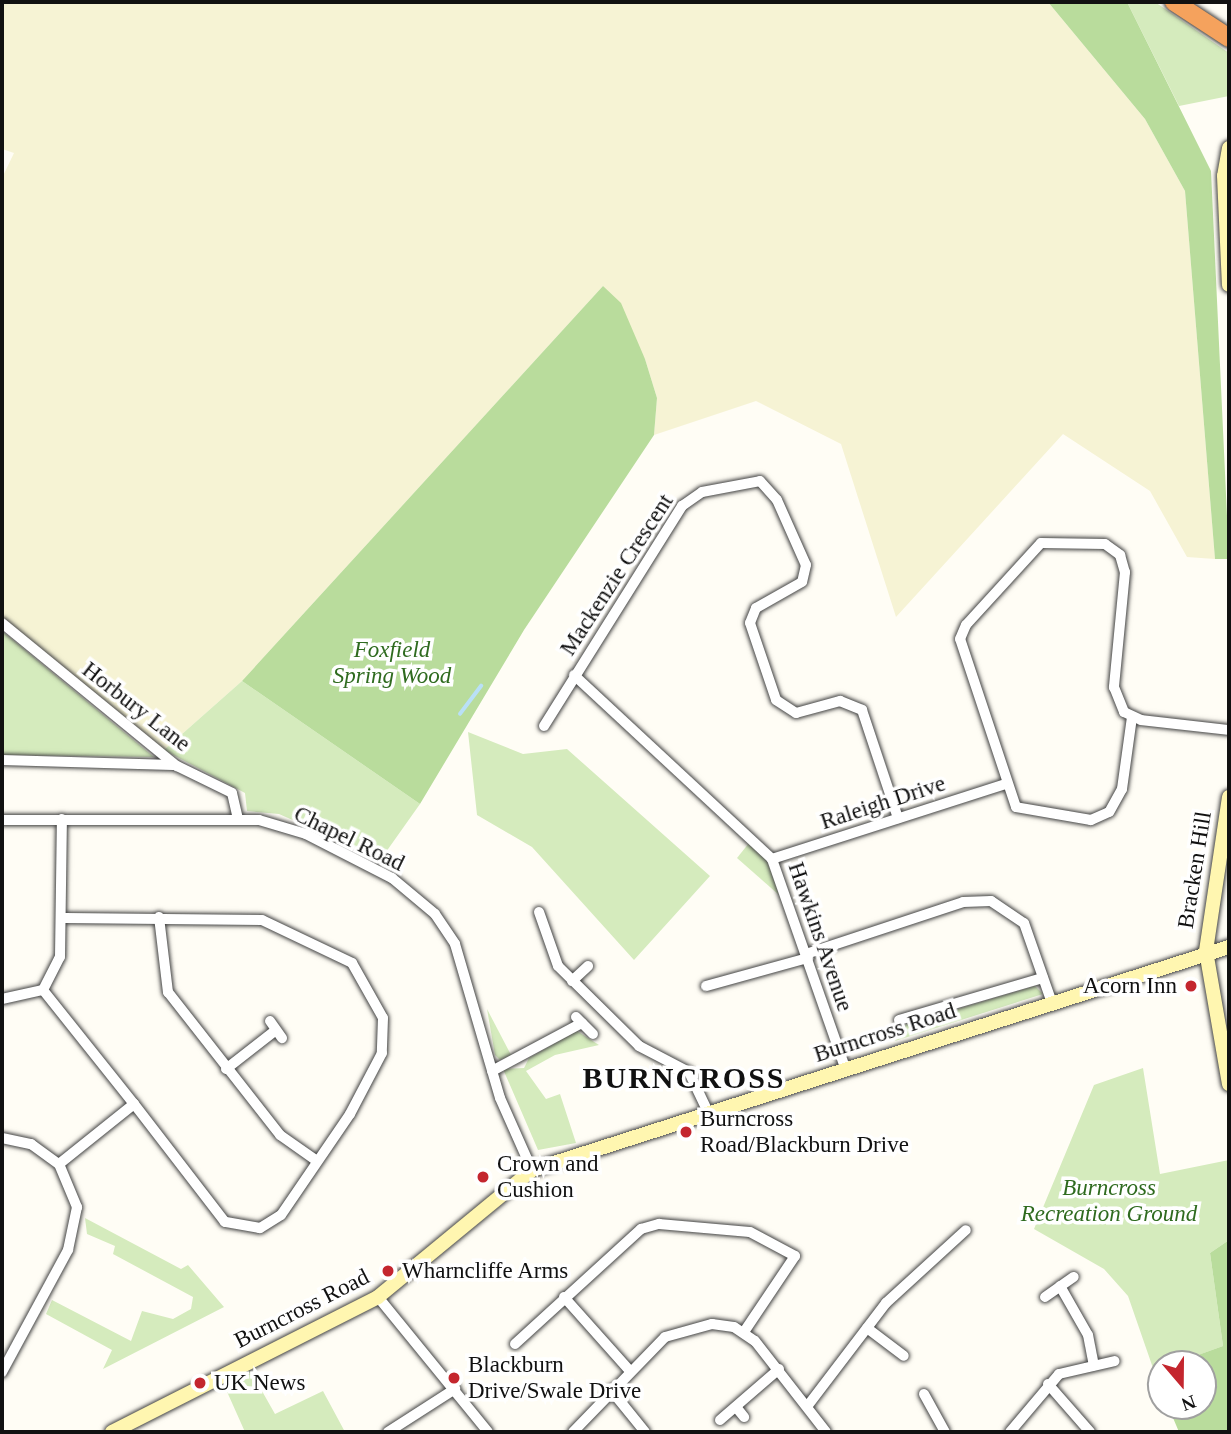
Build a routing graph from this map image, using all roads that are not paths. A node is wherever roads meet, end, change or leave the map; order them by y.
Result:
1 (1174, 2) edge
2 (1229, 38) edge
3 (1229, 148) edge
4 (1229, 285) edge
5 (2, 623) edge
6 (574, 675) junction
7 (1132, 717) junction
8 (544, 726) dead end
9 (1229, 730) edge
10 (2, 760) edge
11 (177, 766) junction
12 (1006, 784) junction
13 (1229, 797) edge
14 (898, 818) junction
15 (238, 819) junction
16 (2, 820) edge
17 (62, 820) junction
18 (772, 859) junction
19 (539, 912) dead end
20 (159, 917) junction
21 (65, 918) junction
22 (1229, 947) edge
23 (1206, 951) junction
24 (807, 956) junction
25 (588, 966) dead end
26 (1043, 978) junction
27 (572, 981) junction
28 (706, 986) dead end
29 (43, 990) junction
30 (2, 999) edge
31 (1052, 1003) junction
32 (899, 1020) dead end
33 (276, 1029) dead end
34 (1224, 1031) edge
35 (593, 1034) dead end
36 (845, 1068) junction
37 (226, 1069) junction
38 (492, 1071) junction
39 (1229, 1084) edge
40 (134, 1104) junction
41 (708, 1112) junction
42 (2, 1138) edge
43 (317, 1161) junction
44 (58, 1164) junction
45 (532, 1170) junction
46 (966, 1230) dead end
47 (1074, 1278) dead end
48 (1060, 1286) junction
49 (377, 1297) junction
50 (564, 1297) junction
51 (1045, 1297) dead end
52 (867, 1328) junction
53 (744, 1332) junction
54 (515, 1344) dead end
55 (5, 1356) edge
56 (904, 1356) dead end
57 (1115, 1361) dead end
58 (1094, 1364) junction
59 (779, 1369) junction
60 (629, 1370) junction
61 (2, 1373) edge
62 (1048, 1384) junction
63 (455, 1389) junction
64 (611, 1390) junction
65 (925, 1394) dead end
66 (809, 1404) junction
67 (736, 1407) junction
68 (744, 1417) dead end
69 (720, 1420) dead end
70 (112, 1432) edge
71 (388, 1432) edge
72 (488, 1432) edge
73 (573, 1432) edge
74 (645, 1432) edge
75 (826, 1432) edge
76 (945, 1432) edge
77 (1010, 1432) edge
78 (1090, 1432) edge

1 - 2 highway
3 - 4 main road
5 - 11 street, Horbury Lane
6 - 8 street, Mackenzie Crescent
6 - 14 street, Mackenzie Crescent
6 - 18 street, Mackenzie Crescent
7 - 9 street
7 - 12 street
7 - 12 street
10 - 11 street
11 - 15 street, Horbury Lane
12 - 14 street, Raleigh Drive
13 - 23 main road, Bracken Hill
14 - 18 street, Raleigh Drive
15 - 17 street, Chapel Road
15 - 38 street, Chapel Road
16 - 17 street, Chapel Road
17 - 21 street
18 - 24 street, Hawkins Avenue
19 - 27 street
20 - 21 street
20 - 37 street
20 - 43 street
21 - 29 street
22 - 23 main road, Burncross Road
23 - 31 main road, Burncross Road
23 - 34 main road, Bracken Hill
24 - 26 street
24 - 28 street
24 - 36 street, Hawkins Avenue
25 - 27 street
26 - 31 street
26 - 32 street
27 - 41 street
29 - 30 street
29 - 40 street
31 - 36 main road, Burncross Road
33 - 37 street
34 - 39 main road, Bracken Hill
35 - 38 street
36 - 41 main road, Burncross Road
37 - 43 street
38 - 45 street, Chapel Road
40 - 43 street
40 - 44 street
41 - 45 main road, Burncross Road
42 - 44 street
44 - 55 street
45 - 49 main road, Burncross Road
46 - 52 street
47 - 48 street
48 - 51 street
48 - 58 street
49 - 63 street
49 - 70 main road, Burncross Road
50 - 53 street
50 - 54 street
50 - 60 street
52 - 56 street
52 - 66 street
53 - 59 street
53 - 60 street
55 - 61 street
57 - 58 street
58 - 62 street
59 - 66 street
59 - 67 street
60 - 64 street
62 - 77 street
62 - 78 street
63 - 71 street
63 - 72 street
64 - 73 street
64 - 74 street
65 - 76 street
66 - 75 street
67 - 68 street
67 - 69 street

